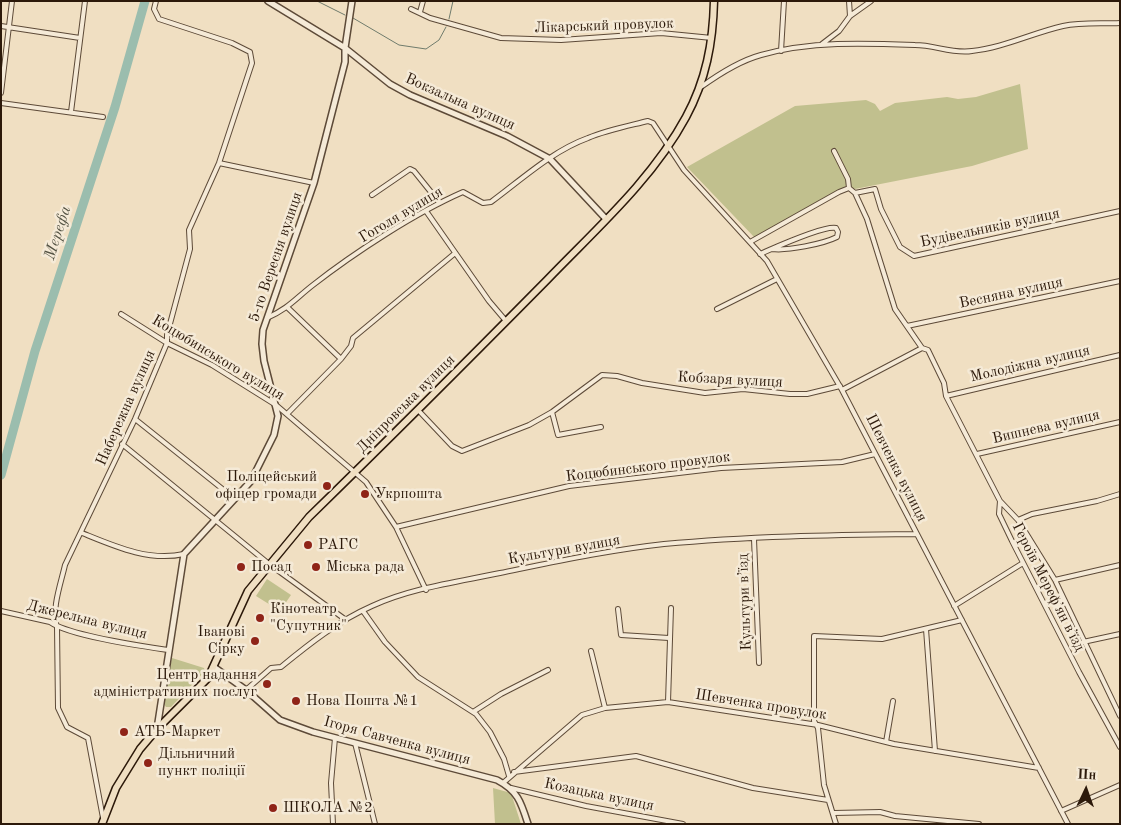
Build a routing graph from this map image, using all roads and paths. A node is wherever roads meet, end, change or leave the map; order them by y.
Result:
1 (12, 1) edge
2 (85, 1) edge
3 (156, 1) edge
4 (268, 1) edge
5 (352, 1) edge
6 (422, 1) edge
7 (714, 1) edge
8 (784, 1) edge
9 (848, 1) edge
10 (871, 1) edge
11 (411, 9) dead end
12 (420, 12) junction
13 (850, 16) junction
14 (1120, 23) edge
15 (1, 26) edge
16 (9, 27) junction
17 (80, 38) junction
18 (712, 38) junction
19 (822, 44) junction
20 (345, 48) junction
21 (780, 51) junction
22 (701, 87) junction
23 (1, 93) edge
24 (1, 102) edge
25 (72, 112) junction
26 (103, 117) dead end
27 (670, 146) junction
28 (834, 150) dead end
29 (550, 159) junction
30 (219, 163) junction
31 (314, 183) junction
32 (849, 188) junction
33 (855, 193) junction
34 (372, 194) dead end
35 (439, 202) junction
36 (426, 211) junction
37 (1120, 211) edge
38 (606, 219) junction
39 (750, 242) junction
40 (772, 248) junction
41 (454, 254) junction
42 (760, 254) junction
43 (777, 279) junction
44 (1120, 282) edge
45 (288, 308) junction
46 (717, 309) dead end
47 (121, 314) dead end
48 (267, 318) junction
49 (506, 321) junction
50 (907, 326) junction
51 (167, 343) junction
52 (922, 348) junction
53 (1120, 355) edge
54 (341, 359) junction
55 (841, 388) junction
56 (946, 396) junction
57 (276, 405) junction
58 (418, 410) junction
59 (552, 412) junction
60 (288, 414) junction
61 (135, 419) junction
62 (1120, 422) edge
63 (601, 427) dead end
64 (122, 444) junction
65 (875, 454) junction
66 (977, 454) junction
67 (355, 472) junction
68 (1120, 494) edge
69 (235, 498) junction
70 (1000, 500) junction
71 (215, 520) junction
72 (1018, 520) junction
73 (396, 527) junction
74 (82, 532) junction
75 (917, 534) junction
76 (754, 539) junction
77 (184, 554) junction
78 (1023, 563) junction
79 (269, 564) junction
80 (1120, 565) edge
81 (1055, 580) junction
82 (426, 590) junction
83 (954, 606) junction
84 (618, 608) dead end
85 (671, 608) dead end
86 (1, 611) edge
87 (363, 611) junction
88 (346, 620) junction
89 (962, 620) junction
90 (57, 627) junction
91 (926, 629) junction
92 (1120, 634) edge
93 (669, 638) junction
94 (1083, 642) junction
95 (168, 650) junction
96 (591, 651) dead end
97 (759, 663) dead end
98 (214, 667) junction
99 (548, 670) dead end
100 (246, 690) junction
101 (894, 701) dead end
102 (668, 702) junction
103 (606, 708) junction
104 (1118, 708) edge
105 (473, 712) junction
106 (1120, 716) edge
107 (816, 724) junction
108 (157, 729) junction
109 (335, 738) junction
110 (886, 742) junction
111 (355, 743) junction
112 (1120, 747) edge
113 (936, 751) junction
114 (1039, 768) junction
115 (514, 772) junction
116 (509, 776) junction
117 (503, 783) junction
118 (1120, 785) edge
119 (511, 788) junction
120 (828, 800) junction
121 (1061, 810) junction
122 (834, 813) junction
123 (102, 821) edge
124 (662, 822) edge
125 (333, 824) edge
126 (375, 824) edge
127 (528, 824) edge
128 (683, 824) edge
129 (836, 824) edge
130 (979, 824) edge
131 (1068, 824) edge

1 - 16 street
2 - 17 street
3 - 30 street, Набережна вулиця
4 - 20 street, Вокзальна вулиця
5 - 20 street, 5-го Вересня вулиця
6 - 12 street
7 - 18 highway, Дніпровська вулиця
8 - 21 street
9 - 13 street
10 - 13 street
11 - 12 street, Лікарський провулок
12 - 18 street, Лікарський провулок
13 - 19 street
14 - 19 street
15 - 16 street
16 - 17 street
16 - 23 street
17 - 25 street
18 - 22 highway, Дніпровська вулиця
19 - 21 street
20 - 29 street, Вокзальна вулиця
20 - 31 street, 5-го Вересня вулиця
21 - 22 street
22 - 27 highway, Дніпровська вулиця
24 - 25 street
25 - 26 street
27 - 29 street, Шевченка вулиця
27 - 38 highway, Дніпровська вулиця
27 - 39 street, Шевченка вулиця
28 - 32 street
29 - 35 street, Гоголя вулиця
29 - 38 street, Вокзальна вулиця
30 - 31 street
30 - 51 street, Набережна вулиця
31 - 48 street, 5-го Вересня вулиця
32 - 33 street
32 - 39 street
33 - 37 street, Будівельників вулиця
33 - 50 street, Героїв Мерефʼян вʼїзд
34 - 35 street
35 - 36 street, Гоголя вулиця
36 - 41 street
36 - 45 street, Гоголя вулиця
38 - 49 highway, Дніпровська вулиця
39 - 42 street, Шевченка вулиця
40 - 40 street
40 - 42 street
41 - 49 street
41 - 54 street
42 - 43 street, Шевченка вулиця
43 - 46 street
43 - 55 street, Шевченка вулиця
44 - 50 street, Весняна вулиця
45 - 48 street, Гоголя вулиця
45 - 54 street
47 - 51 street, Коцюбинського вулиця
48 - 57 street, 5-го Вересня вулиця
49 - 58 highway, Дніпровська вулиця
50 - 52 street, Героїв Мерефʼян вʼїзд
51 - 57 street, Коцюбинського вулиця
51 - 61 street, Набережна вулиця
52 - 55 street, Кобзаря вулиця
52 - 56 street, Героїв Мерефʼян вʼїзд
53 - 56 street, Молодіжна вулиця
54 - 60 street
55 - 59 street, Кобзаря вулиця
55 - 65 street, Шевченка вулиця
56 - 66 street, Героїв Мерефʼян вʼїзд
57 - 60 street, Коцюбинського вулиця
57 - 69 street, 5-го Вересня вулиця
58 - 59 street, Кобзаря вулиця
58 - 67 highway, Дніпровська вулиця
59 - 63 street
60 - 67 street, Коцюбинського вулиця
61 - 64 street, Набережна вулиця
61 - 69 street
62 - 66 street, Вишнева вулиця
64 - 71 street
64 - 74 street, Набережна вулиця
65 - 73 street, Коцюбинського провулок
65 - 75 street, Шевченка вулиця
66 - 70 street, Героїв Мерефʼян вʼїзд
67 - 73 street, Коцюбинського вулиця
67 - 79 highway, Дніпровська вулиця
68 - 72 street
69 - 71 street, 5-го Вересня вулиця
70 - 72 street
70 - 78 street, Героїв Мерефʼян вʼїзд
71 - 77 street, 5-го Вересня вулиця
71 - 79 street
72 - 81 street
73 - 82 street, Коцюбинського вулиця
74 - 77 street
74 - 90 street, Набережна вулиця
75 - 76 street, Культури вулиця
75 - 83 street, Шевченка вулиця
76 - 82 street, Культури вулиця
76 - 97 street, Культури в’їзд
77 - 95 street
78 - 83 street
78 - 112 street, Героїв Мерефʼян вʼїзд
79 - 88 street
79 - 98 highway, Дніпровська вулиця
80 - 81 street
81 - 94 street
82 - 87 street, Культури вулиця
83 - 89 street, Шевченка вулиця
84 - 93 street
85 - 93 street
86 - 90 street, Джерельна вулиця
87 - 88 street, Культури вулиця
87 - 105 street
88 - 100 street, Культури вулиця
89 - 91 street
89 - 114 street, Шевченка вулиця
90 - 95 street, Джерельна вулиця
90 - 123 street, Набережна вулиця
91 - 107 street
91 - 113 street
92 - 94 street
93 - 102 street
94 - 104 street
95 - 108 street
96 - 103 street
98 - 100 street, Ігоря Савченка вулиця
98 - 108 highway, Дніпровська вулиця
99 - 105 street
100 - 109 street, Ігоря Савченка вулиця
101 - 110 street
102 - 103 street, Шевченка провулок
102 - 107 street, Шевченка провулок
103 - 115 street, Шевченка провулок
104 - 106 street
105 - 116 street
107 - 110 street, Шевченка провулок
107 - 120 street
108 - 123 highway, Дніпровська вулиця
109 - 111 street, Ігоря Савченка вулиця
109 - 125 street
110 - 113 street, Шевченка провулок
111 - 117 street, Ігоря Савченка вулиця
111 - 126 street
113 - 114 street, Шевченка провулок
114 - 121 street, Шевченка вулиця
115 - 116 street, Шевченка провулок
115 - 120 street
116 - 117 street, Шевченка провулок
117 - 119 street, Ігоря Савченка вулиця
118 - 121 street
119 - 124 street, Козацька вулиця
119 - 127 street
120 - 122 street
121 - 131 street, Шевченка вулиця
122 - 129 street
122 - 130 street
124 - 128 street, Козацька вулиця

